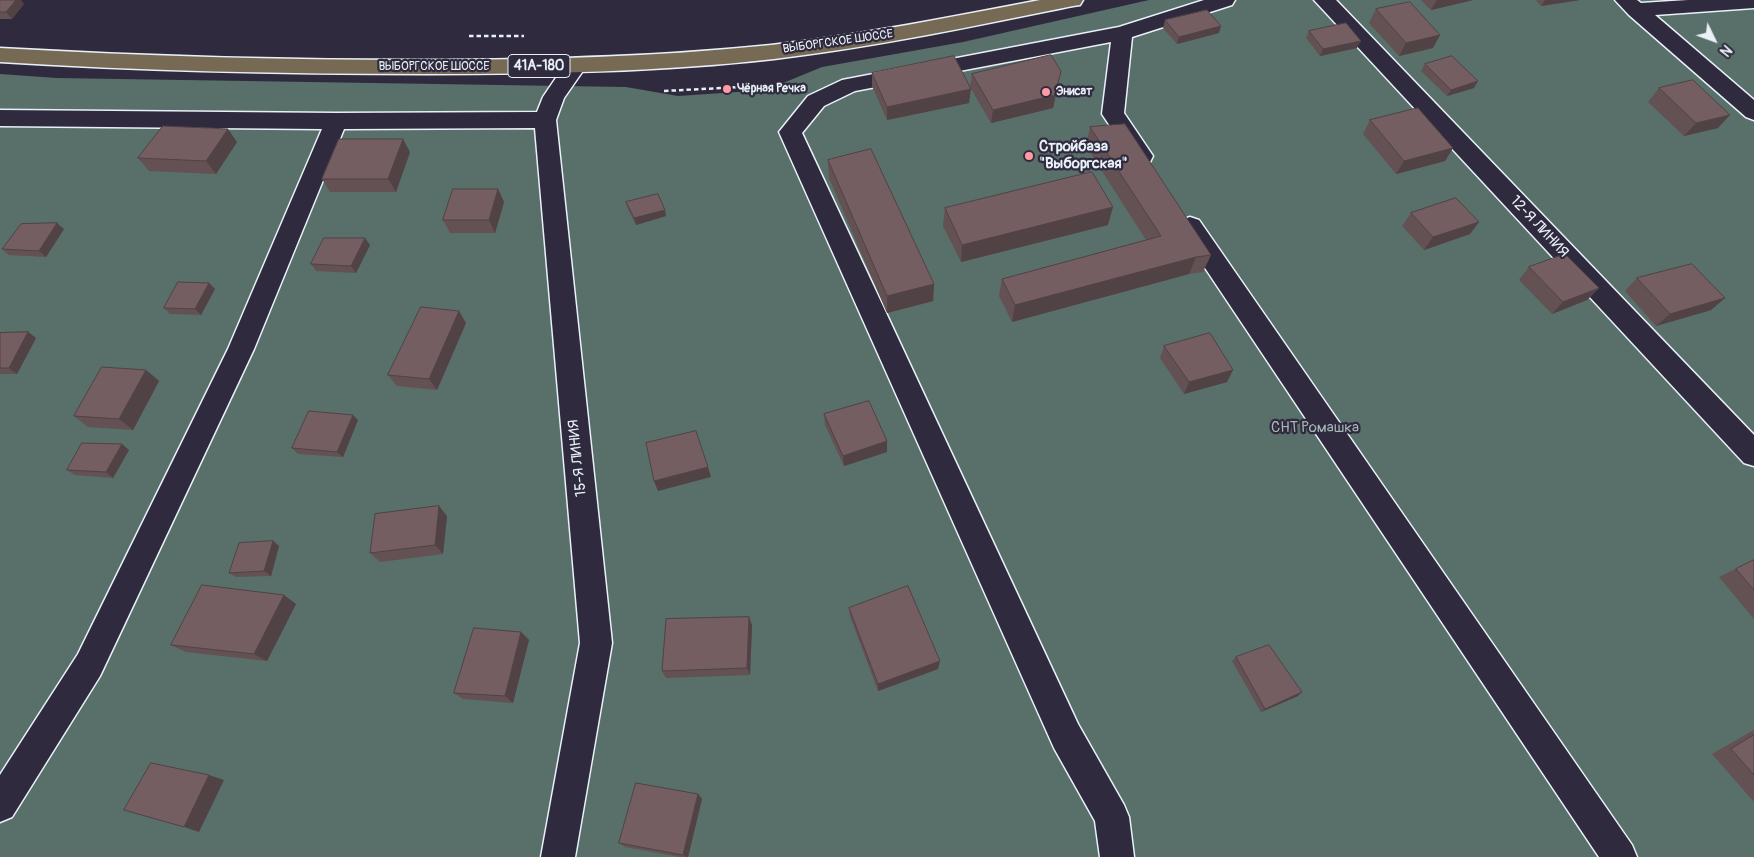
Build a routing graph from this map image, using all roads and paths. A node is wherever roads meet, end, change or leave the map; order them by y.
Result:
1 (1073, 0) edge
2 (1225, 0) edge
3 (1324, 0) edge
4 (1754, 2) edge
5 (1630, 5) edge
6 (1122, 33) junction
7 (0, 55) edge
8 (576, 65) junction
9 (660, 91) dead end
10 (816, 101) junction
11 (1754, 112) edge
12 (6, 118) edge
13 (545, 120) junction
14 (336, 121) junction
15 (0, 138) edge
16 (1158, 180) edge
17 (1175, 204) edge
18 (1754, 454) edge
19 (0, 805) edge
20 (558, 857) edge
21 (1117, 857) edge
22 (1620, 857) edge

1 - 8 main road, ВЫБОРГСКОЕ ШОССЕ / 41А-180
2 - 6 street
3 - 18 street, 12-Я ЛИНИЯ
4 - 5 street
5 - 11 street
6 - 10 street
6 - 16 street
7 - 8 main road, ВЫБОРГСКОЕ ШОССЕ / 41А-180
8 - 13 street, 15-Я ЛИНИЯ
9 - 10 path
10 - 21 street
12 - 14 street
12 - 15 street
13 - 14 street
13 - 20 street, 15-Я ЛИНИЯ
14 - 19 street
17 - 22 street

